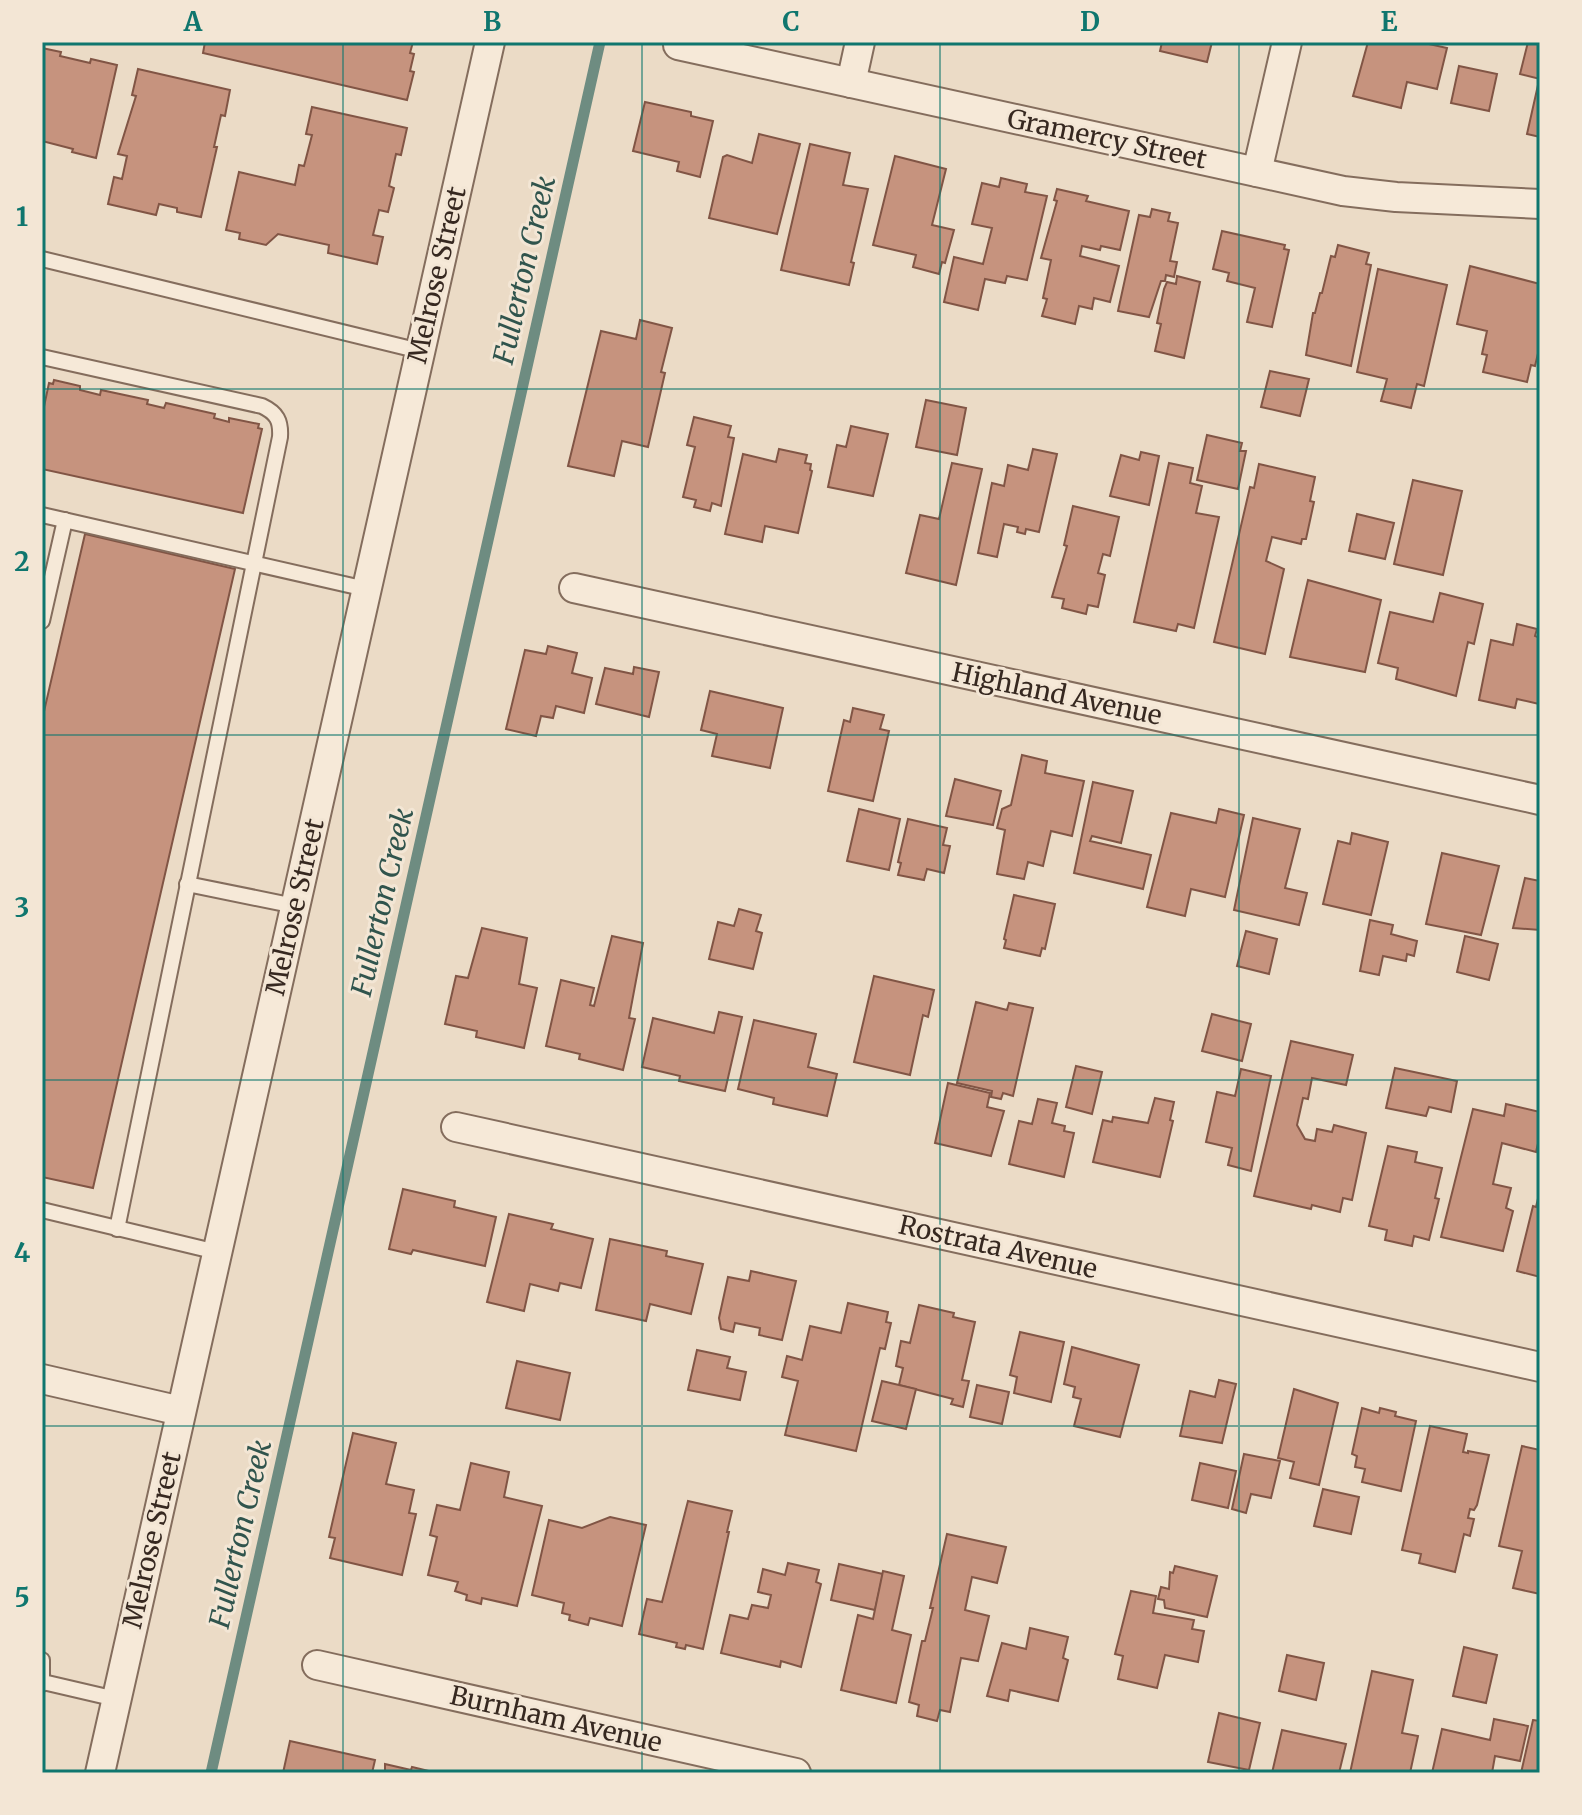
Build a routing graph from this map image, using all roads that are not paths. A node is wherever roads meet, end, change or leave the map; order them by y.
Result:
1 (490, 42) edge
2 (860, 42) edge
3 (1287, 42) edge
4 (678, 45) dead end
5 (851, 83) junction
6 (1257, 172) junction
7 (1540, 204) edge
8 (42, 259) edge
9 (420, 351) junction
10 (42, 357) edge
11 (42, 515) edge
12 (65, 520) junction
13 (253, 563) junction
14 (574, 588) dead end
15 (366, 589) junction
16 (42, 621) edge
17 (1540, 800) edge
18 (187, 884) junction
19 (295, 906) junction
20 (456, 1127) dead end
21 (42, 1210) edge
22 (117, 1229) junction
23 (217, 1252) junction
24 (1540, 1367) edge
25 (42, 1379) edge
26 (181, 1411) junction
27 (42, 1660) edge
28 (317, 1665) dead end
29 (42, 1683) edge
30 (116, 1699) junction
31 (100, 1773) edge
32 (796, 1773) edge

1 - 9 street, Melrose Street
2 - 5 street
3 - 6 street
4 - 5 street, Gramercy Street
5 - 6 street, Gramercy Street
6 - 7 street, Gramercy Street
8 - 9 lane
9 - 15 street, Melrose Street
10 - 13 lane
11 - 12 lane
12 - 13 lane
12 - 16 lane
13 - 15 lane
13 - 18 lane
14 - 17 street, Highland Avenue
15 - 19 street, Melrose Street
18 - 19 lane
18 - 22 lane
19 - 23 street, Melrose Street
20 - 24 street, Rostrata Avenue
21 - 22 lane
22 - 23 lane
23 - 26 street, Melrose Street
25 - 26 street
26 - 30 street, Melrose Street
27 - 29 lane
28 - 32 street, Burnham Avenue
29 - 30 lane
30 - 31 street, Melrose Street

